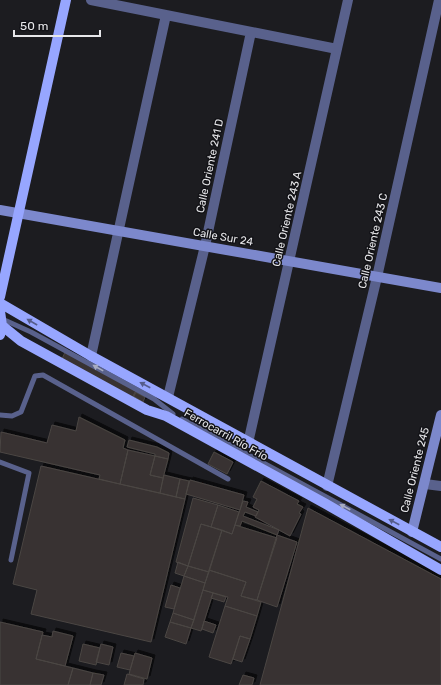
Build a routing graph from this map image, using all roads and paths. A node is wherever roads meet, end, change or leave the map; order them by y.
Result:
1 (66, 0) edge
2 (91, 0) edge
3 (348, 0) edge
4 (439, 0) edge
5 (166, 14) junction
6 (251, 32) junction
7 (337, 49) junction
8 (0, 210) edge
9 (19, 214) junction
10 (119, 232) junction
11 (205, 246) junction
12 (289, 262) junction
13 (377, 277) junction
14 (441, 288) edge
15 (0, 297) edge
16 (0, 303) edge
17 (1, 322) edge
18 (91, 356) junction
19 (168, 397) junction
20 (0, 415) edge
21 (441, 415) edge
22 (248, 442) junction
23 (0, 462) edge
24 (228, 479) dead end
25 (425, 484) junction
26 (327, 486) junction
27 (441, 486) edge
28 (412, 532) junction
29 (441, 547) edge
30 (441, 559) edge
31 (11, 560) dead end
32 (441, 570) edge

1 - 9 main road
2 - 5 street
3 - 7 street, Calle Oriente 243 A
4 - 13 street, Calle Oriente 243 C
5 - 6 street
5 - 10 street
6 - 7 street
6 - 11 street, Calle Oriente 241 D
7 - 12 street, Calle Oriente 243 A
8 - 9 street, Calle Sur 24
9 - 10 street, Calle Sur 24
9 - 15 main road
10 - 11 street, Calle Sur 24
10 - 18 street
11 - 12 street, Calle Sur 24
11 - 19 street, Calle Oriente 241 D
12 - 13 street, Calle Sur 24
12 - 22 street, Calle Oriente 243 A
13 - 14 street, Calle Sur 24
13 - 26 street, Calle Oriente 243 C
18 -> 16 main road, Ferrocarril Río Frío
30 -> 17 lane
17 - 32 main road, Ferrocarril Río Frío
19 -> 18 main road, Ferrocarril Río Frío
19 - 22 main road, Ferrocarril Río Frío
20 - 24 lane
21 - 25 street, Calle Oriente 245
22 - 26 main road, Ferrocarril Río Frío
23 - 31 lane
25 - 27 street
25 - 28 street, Calle Oriente 245
28 -> 26 main road, Ferrocarril Río Frío
28 - 29 main road, Ferrocarril Río Frío

